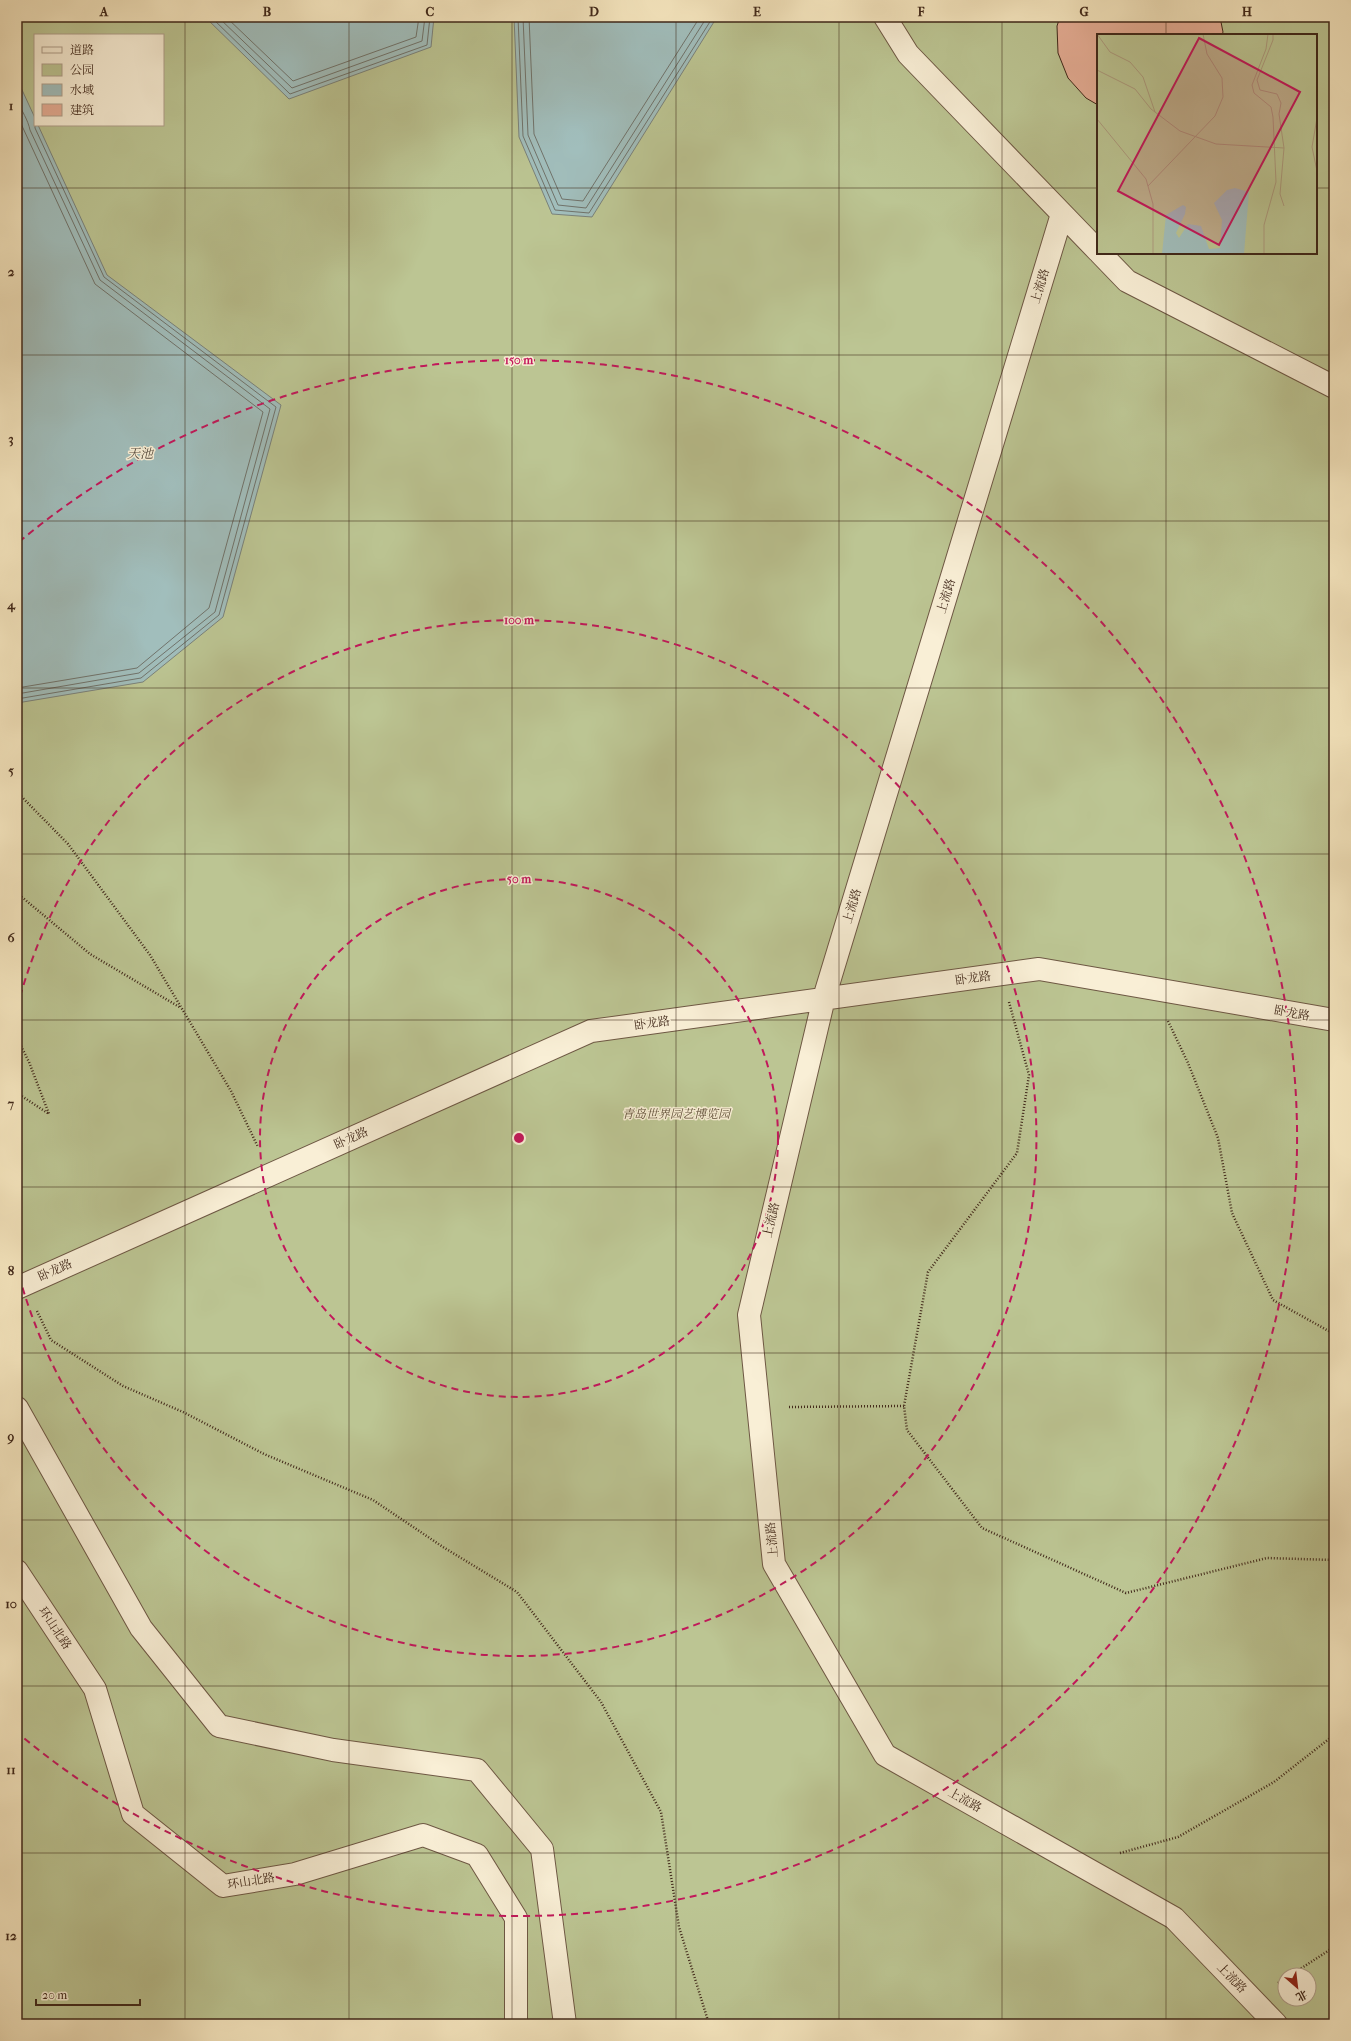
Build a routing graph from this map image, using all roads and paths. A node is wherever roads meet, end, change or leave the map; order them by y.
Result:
1 (885, 17) edge
2 (1062, 214) junction
3 (1097, 250) edge
4 (1101, 254) edge
5 (1334, 388) edge
6 (17, 792) edge
7 (17, 893) edge
8 (1001, 974) junction
9 (1153, 988) junction
10 (824, 998) junction
11 (182, 1009) junction
12 (1334, 1020) edge
13 (17, 1038) edge
14 (17, 1093) edge
15 (271, 1174) junction
16 (21, 1286) edge
17 (1334, 1334) edge
18 (904, 1406) junction
19 (17, 1408) edge
20 (758, 1408) junction
21 (1334, 1560) edge
22 (17, 1571) edge
23 (1334, 1735) edge
24 (1079, 1864) junction
25 (1334, 1947) edge
26 (1303, 1967) edge
27 (516, 2024) edge
28 (565, 2024) edge
29 (709, 2024) edge
30 (1276, 2024) edge

1 - 2 street
2 - 3 street
2 - 10 street, 上流路
4 - 5 street
6 - 11 path
7 - 11 path
8 - 9 street, 卧龙路
8 - 10 street, 卧龙路
8 - 18 path
9 - 12 street, 卧龙路
9 - 17 path
10 - 15 street, 卧龙路
10 - 20 street, 上流路
11 - 15 path
13 - 14 path
15 - 16 street, 卧龙路
16 - 29 path
18 - 20 path
18 - 21 path
19 - 28 street
20 - 24 street, 上流路
22 - 27 street, 环山北路
23 - 24 path
24 - 30 street, 上流路
25 - 26 path

